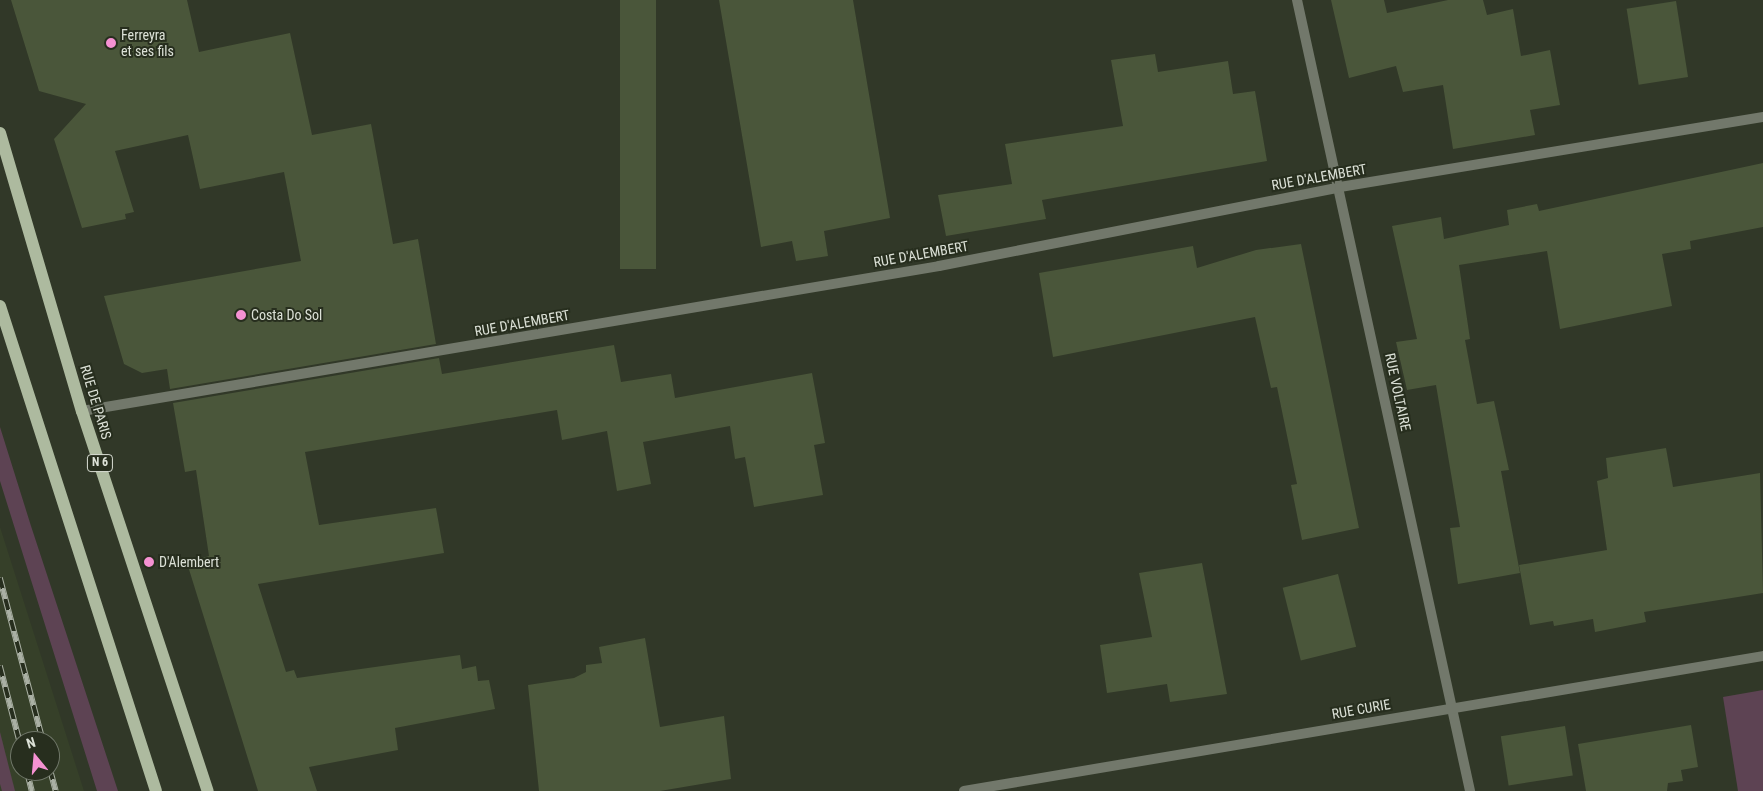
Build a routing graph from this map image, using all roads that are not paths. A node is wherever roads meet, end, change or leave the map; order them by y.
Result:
1 (1297, 0) edge
2 (1763, 117) edge
3 (0, 133) edge
4 (1340, 187) junction
5 (0, 306) edge
6 (82, 411) junction
7 (1763, 656) edge
8 (1452, 707) junction
9 (156, 791) edge
10 (208, 791) edge
11 (964, 791) edge
12 (1470, 791) edge

1 - 4 street, RUE VOLTAIRE
2 - 4 street, RUE D'ALEMBERT
3 - 6 main road, RUE DE PARIS / N 6
4 - 6 street, RUE D'ALEMBERT
4 - 8 street, RUE VOLTAIRE
5 - 9 main road
6 - 10 main road, RUE DE PARIS / N 6
7 - 8 street, RUE CURIE
8 - 11 street, RUE CURIE
8 - 12 street, RUE VOLTAIRE

